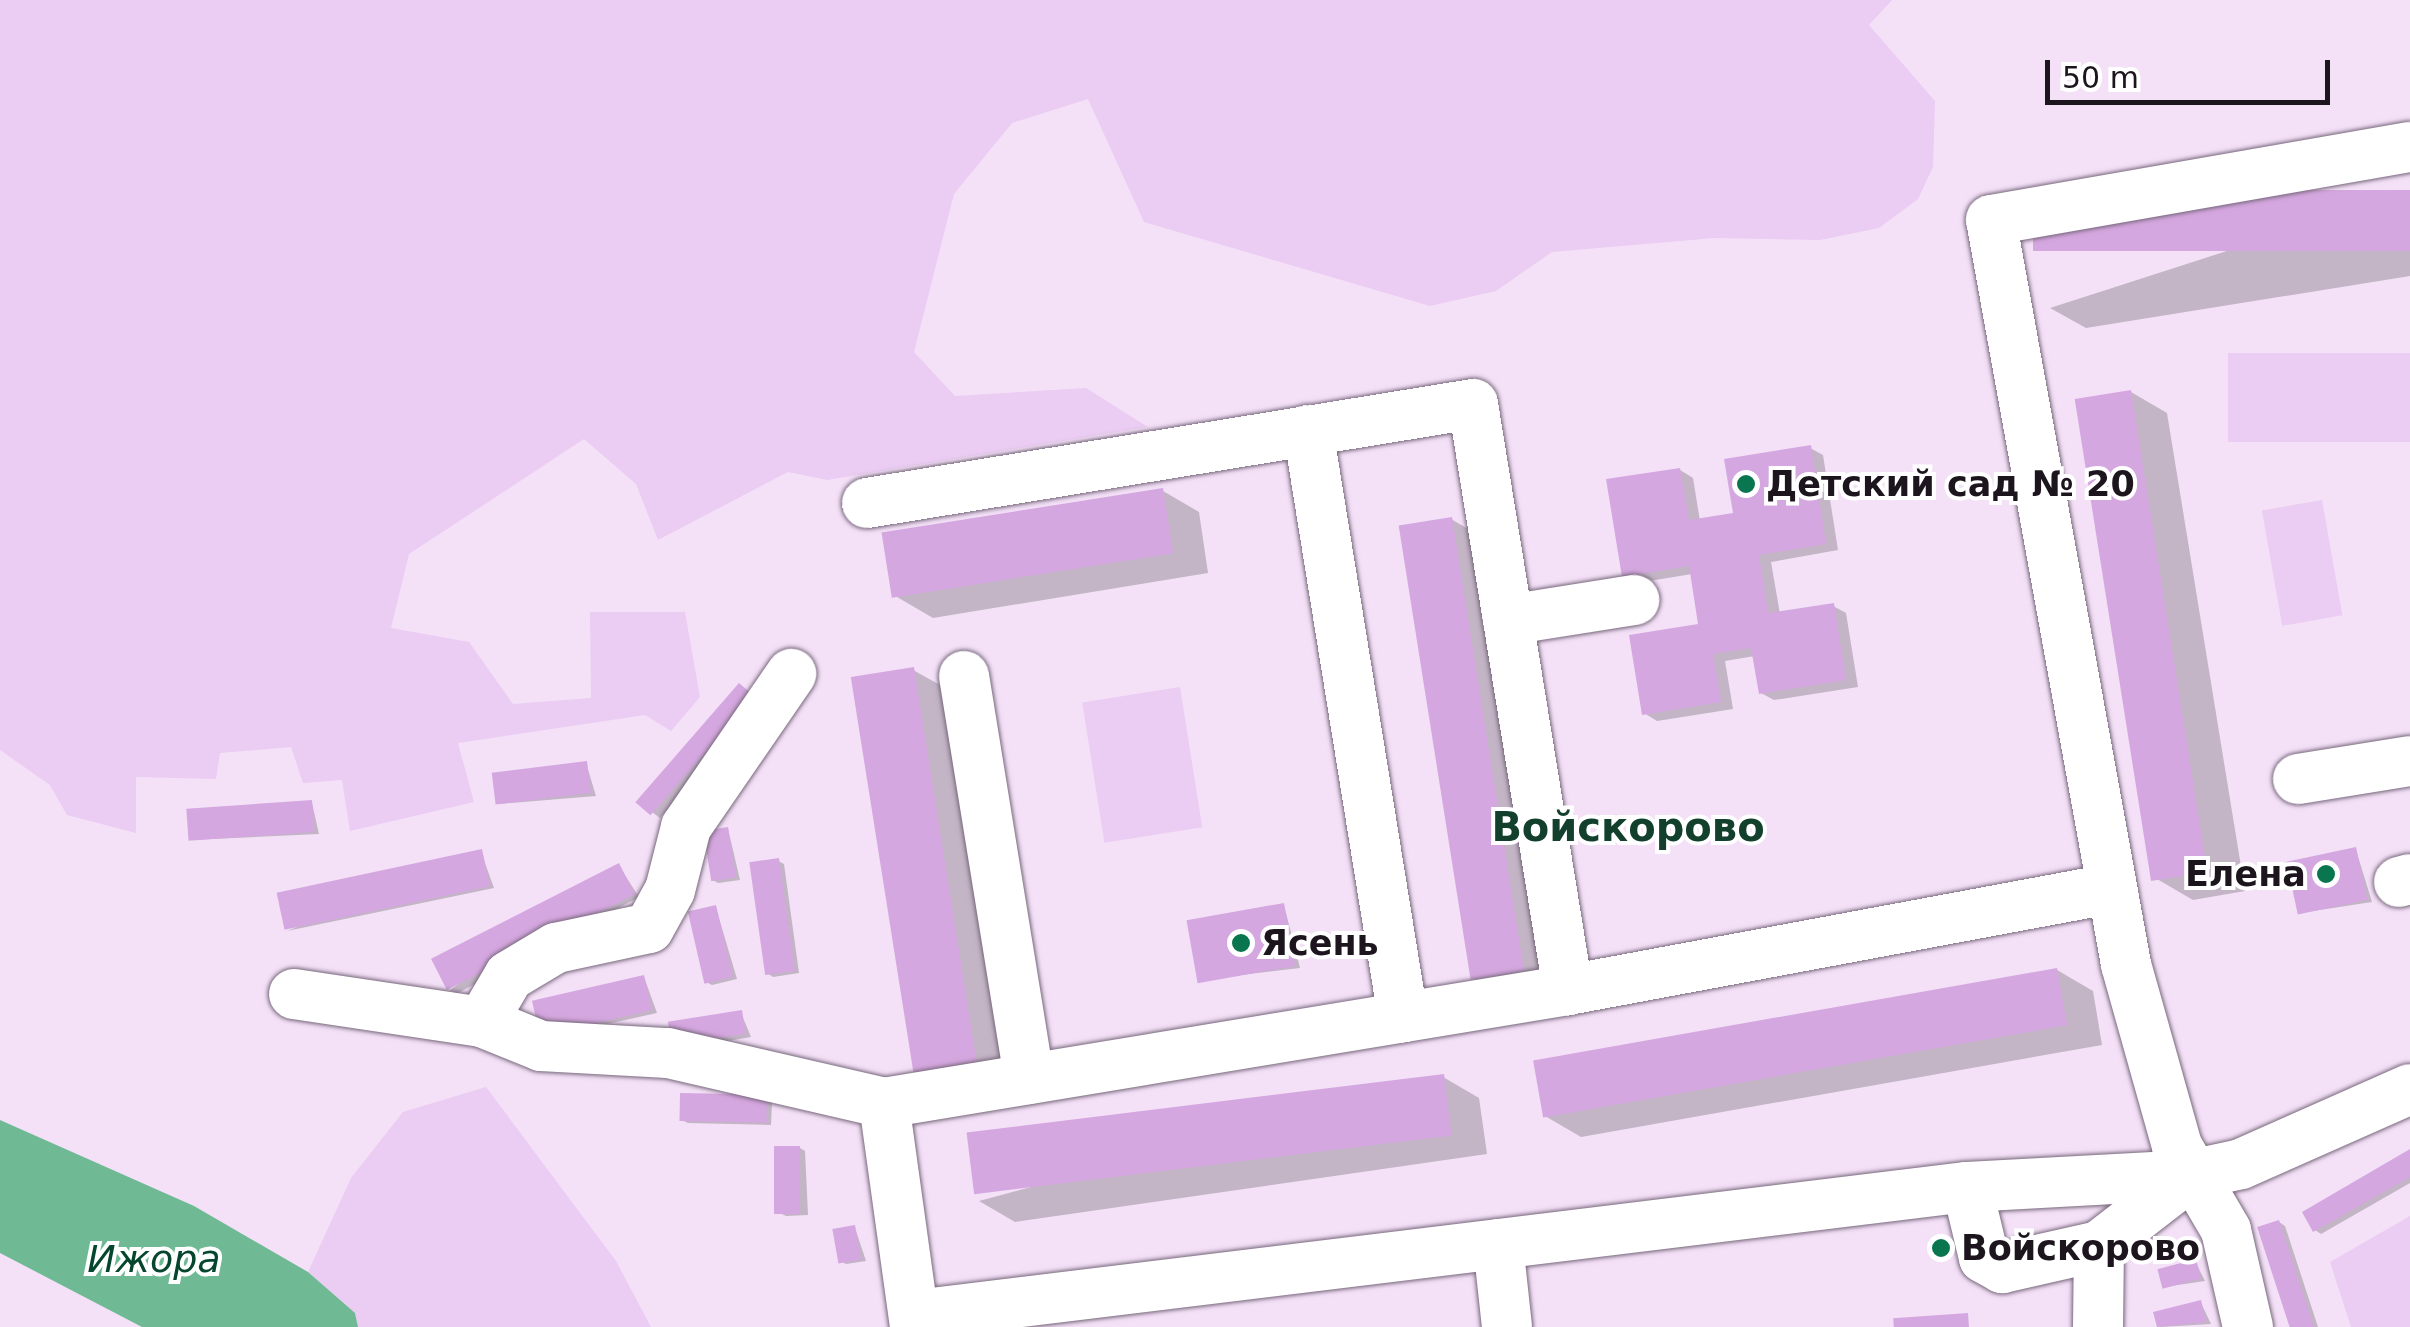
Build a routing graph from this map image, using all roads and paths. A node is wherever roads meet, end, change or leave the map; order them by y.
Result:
1 (2410, 147) edge
2 (1308, 430) junction
3 (867, 503) dead end
4 (1634, 600) dead end
5 (1508, 620) junction
6 (791, 674) dead end
7 (964, 676) dead end
8 (2410, 761) edge
9 (2298, 779) dead end
10 (2109, 889) junction
11 (1568, 990) junction
12 (294, 994) dead end
13 (1403, 1018) junction
14 (482, 1022) junction
15 (1029, 1078) junction
16 (2410, 1089) edge
17 (884, 1103) junction
18 (2191, 1176) junction
19 (1967, 1186) junction
20 (1498, 1244) junction
21 (2098, 1246) junction
22 (915, 1321) edge
23 (1507, 1327) edge
24 (2098, 1327) edge
25 (2248, 1327) edge

1 - 10 street
2 - 3 street
2 - 5 street
2 - 13 street
4 - 5 street
5 - 11 street
6 - 14 street
7 - 15 street
8 - 9 street
10 - 11 street
10 - 18 street
11 - 13 street
12 - 14 street
13 - 15 street
14 - 17 street
15 - 17 street
16 - 18 street
17 - 22 street
18 - 19 street
18 - 21 street
18 - 25 street
19 - 20 street
19 - 21 street
20 - 22 street
20 - 23 street
21 - 24 street

